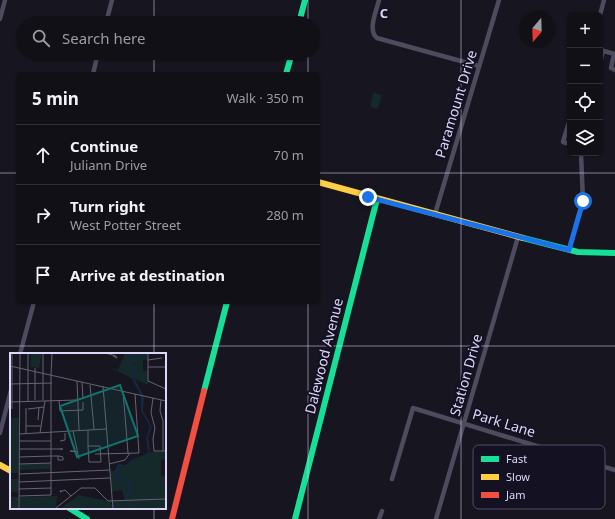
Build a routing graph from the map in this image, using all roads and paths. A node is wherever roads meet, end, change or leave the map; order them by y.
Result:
1 (5, 0) edge
2 (112, 0) edge
3 (305, 0) edge
4 (379, 0) edge
5 (499, 0) edge
6 (604, 0) edge
7 (601, 12) edge
8 (108, 16) edge
9 (302, 16) edge
10 (0, 19) edge
11 (603, 50) edge
12 (615, 54) edge
13 (96, 60) edge
14 (290, 60) edge
15 (479, 66) junction
16 (615, 70) edge
17 (93, 72) edge
18 (287, 72) edge
19 (567, 129) edge
20 (567, 143) edge
21 (581, 156) edge
22 (320, 183) edge
23 (377, 199) junction
24 (435, 214) junction
25 (518, 237) junction
26 (569, 250) junction
27 (615, 253) edge
28 (33, 304) edge
29 (227, 304) edge
30 (20, 353) edge
31 (10, 394) edge
32 (464, 423) junction
33 (0, 433) edge
34 (535, 445) edge
35 (0, 465) edge
36 (605, 467) edge
37 (10, 470) edge
38 (615, 470) edge
39 (392, 479) dead end
40 (71, 509) edge
41 (382, 511) dead end
42 (87, 519) edge
43 (172, 519) edge
44 (295, 519) edge
45 (380, 519) edge
46 (436, 519) edge

1 - 10 street
2 - 8 street
3 - 9 street
4 - 15 street
5 - 15 street, Paramount Drive
6 - 7 street
11 - 12 street
12 - 16 street
13 - 17 street
14 - 18 street
15 - 24 street, Paramount Drive
19 - 20 street
21 - 26 street
22 - 23 street
23 - 24 street
23 - 44 street, Dalewood Avenue
24 - 25 street
25 - 26 street
25 - 32 street, Station Drive
26 - 27 street
28 - 30 street
29 - 43 street
31 - 33 street
32 - 34 street, Park Lane
32 - 39 street, Park Lane
32 - 46 street, Station Drive
35 - 37 street
36 - 38 street, Park Lane
40 - 42 street
41 - 45 street

